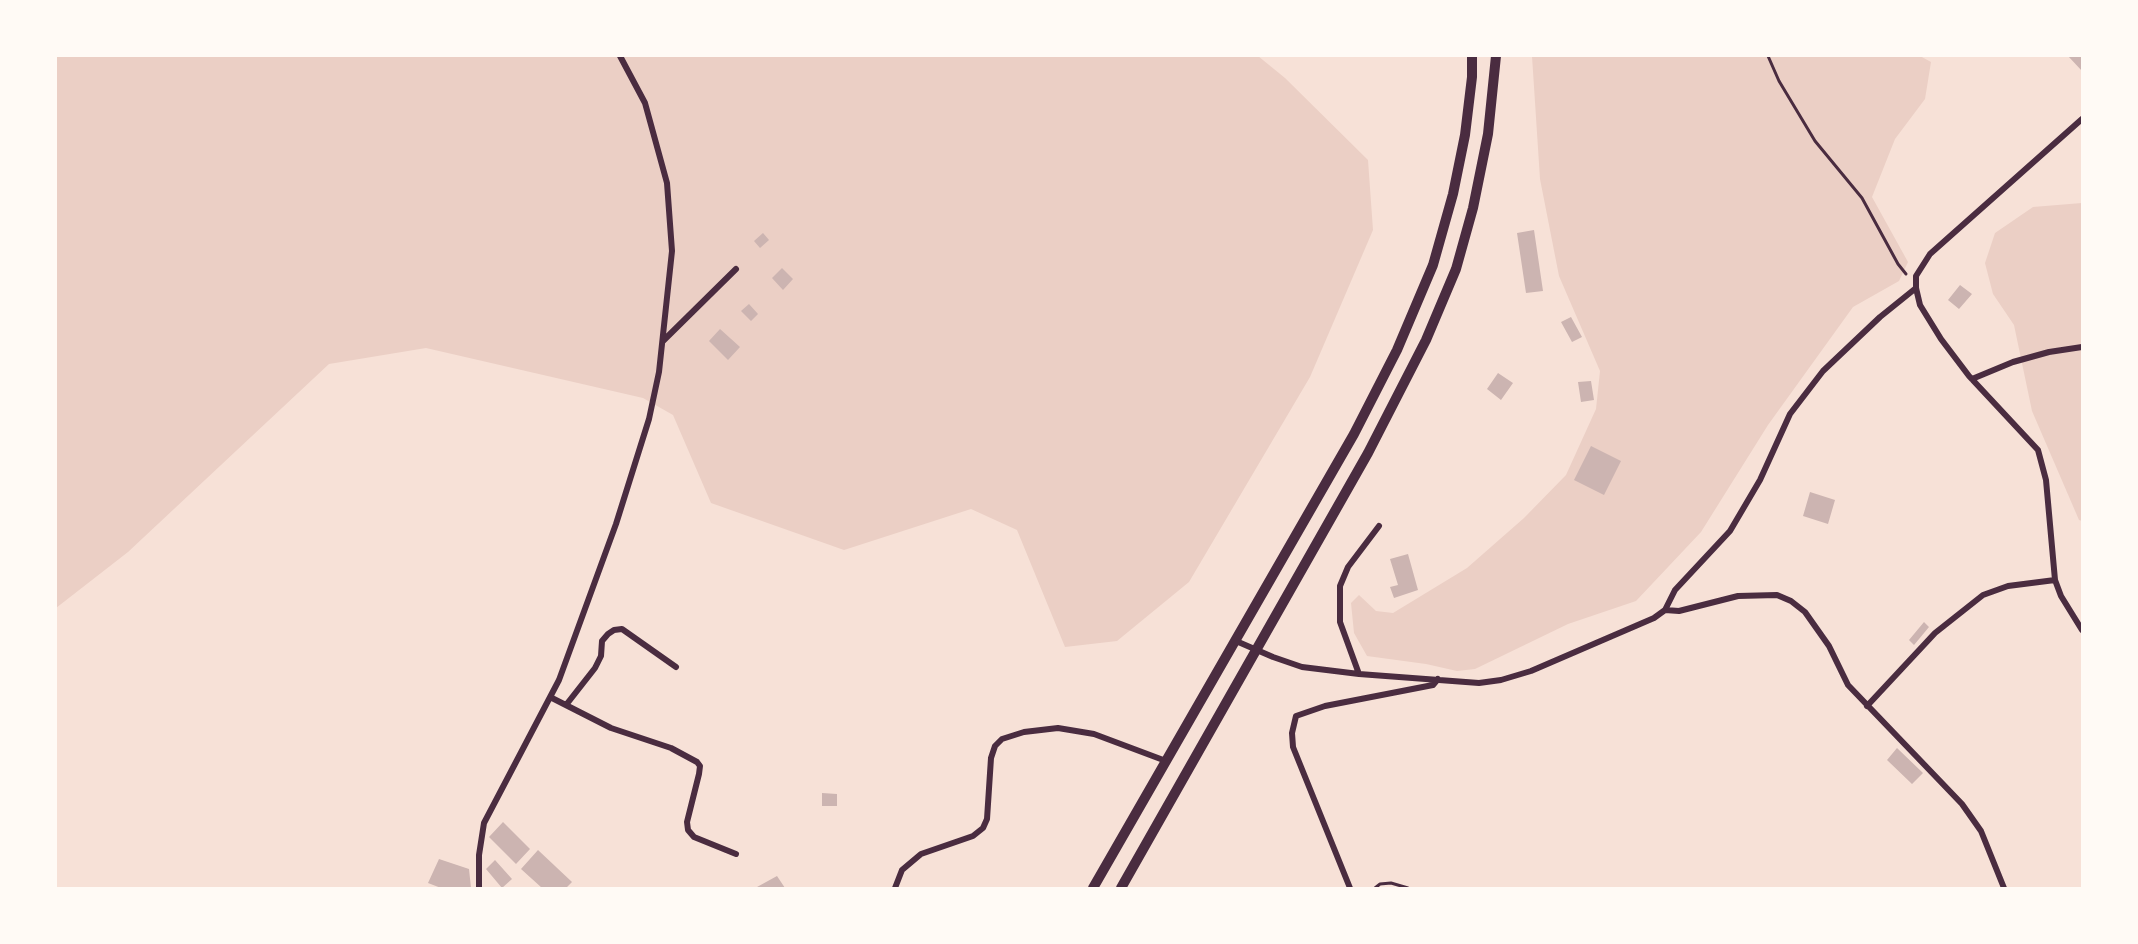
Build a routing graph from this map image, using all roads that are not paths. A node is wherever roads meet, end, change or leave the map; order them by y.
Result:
1 (620, 56) edge
2 (1472, 56) edge
3 (1496, 56) edge
4 (2082, 119) edge
5 (736, 269) dead end
6 (1916, 288) junction
7 (663, 341) junction
8 (2082, 347) edge
9 (1972, 379) junction
10 (1379, 526) dead end
11 (2055, 580) junction
12 (1665, 610) junction
13 (2082, 630) edge
14 (1236, 641) junction
15 (1256, 649) junction
16 (676, 668) dead end
17 (1359, 674) junction
18 (1438, 679) junction
19 (550, 698) junction
20 (566, 705) junction
21 (1867, 706) junction
22 (1166, 761) junction
23 (736, 854) dead end
24 (479, 888) edge
25 (895, 888) edge
26 (1093, 888) edge
27 (1120, 888) edge
28 (1350, 888) edge
29 (2004, 888) edge

1 - 7 street
2 - 14 street
3 - 15 street
4 - 6 street
5 - 7 street
6 - 9 street
6 - 12 street
7 - 19 street
8 - 9 street
9 - 11 street
10 - 17 street
11 - 13 street
11 - 21 street
12 - 18 street
12 - 21 street
14 - 15 street
14 - 22 street
15 - 17 street
15 - 27 street
16 - 20 street
17 - 18 street
18 - 28 street
19 - 20 street
19 - 24 street
20 - 23 street
21 - 29 street
22 - 25 street
22 - 26 street

